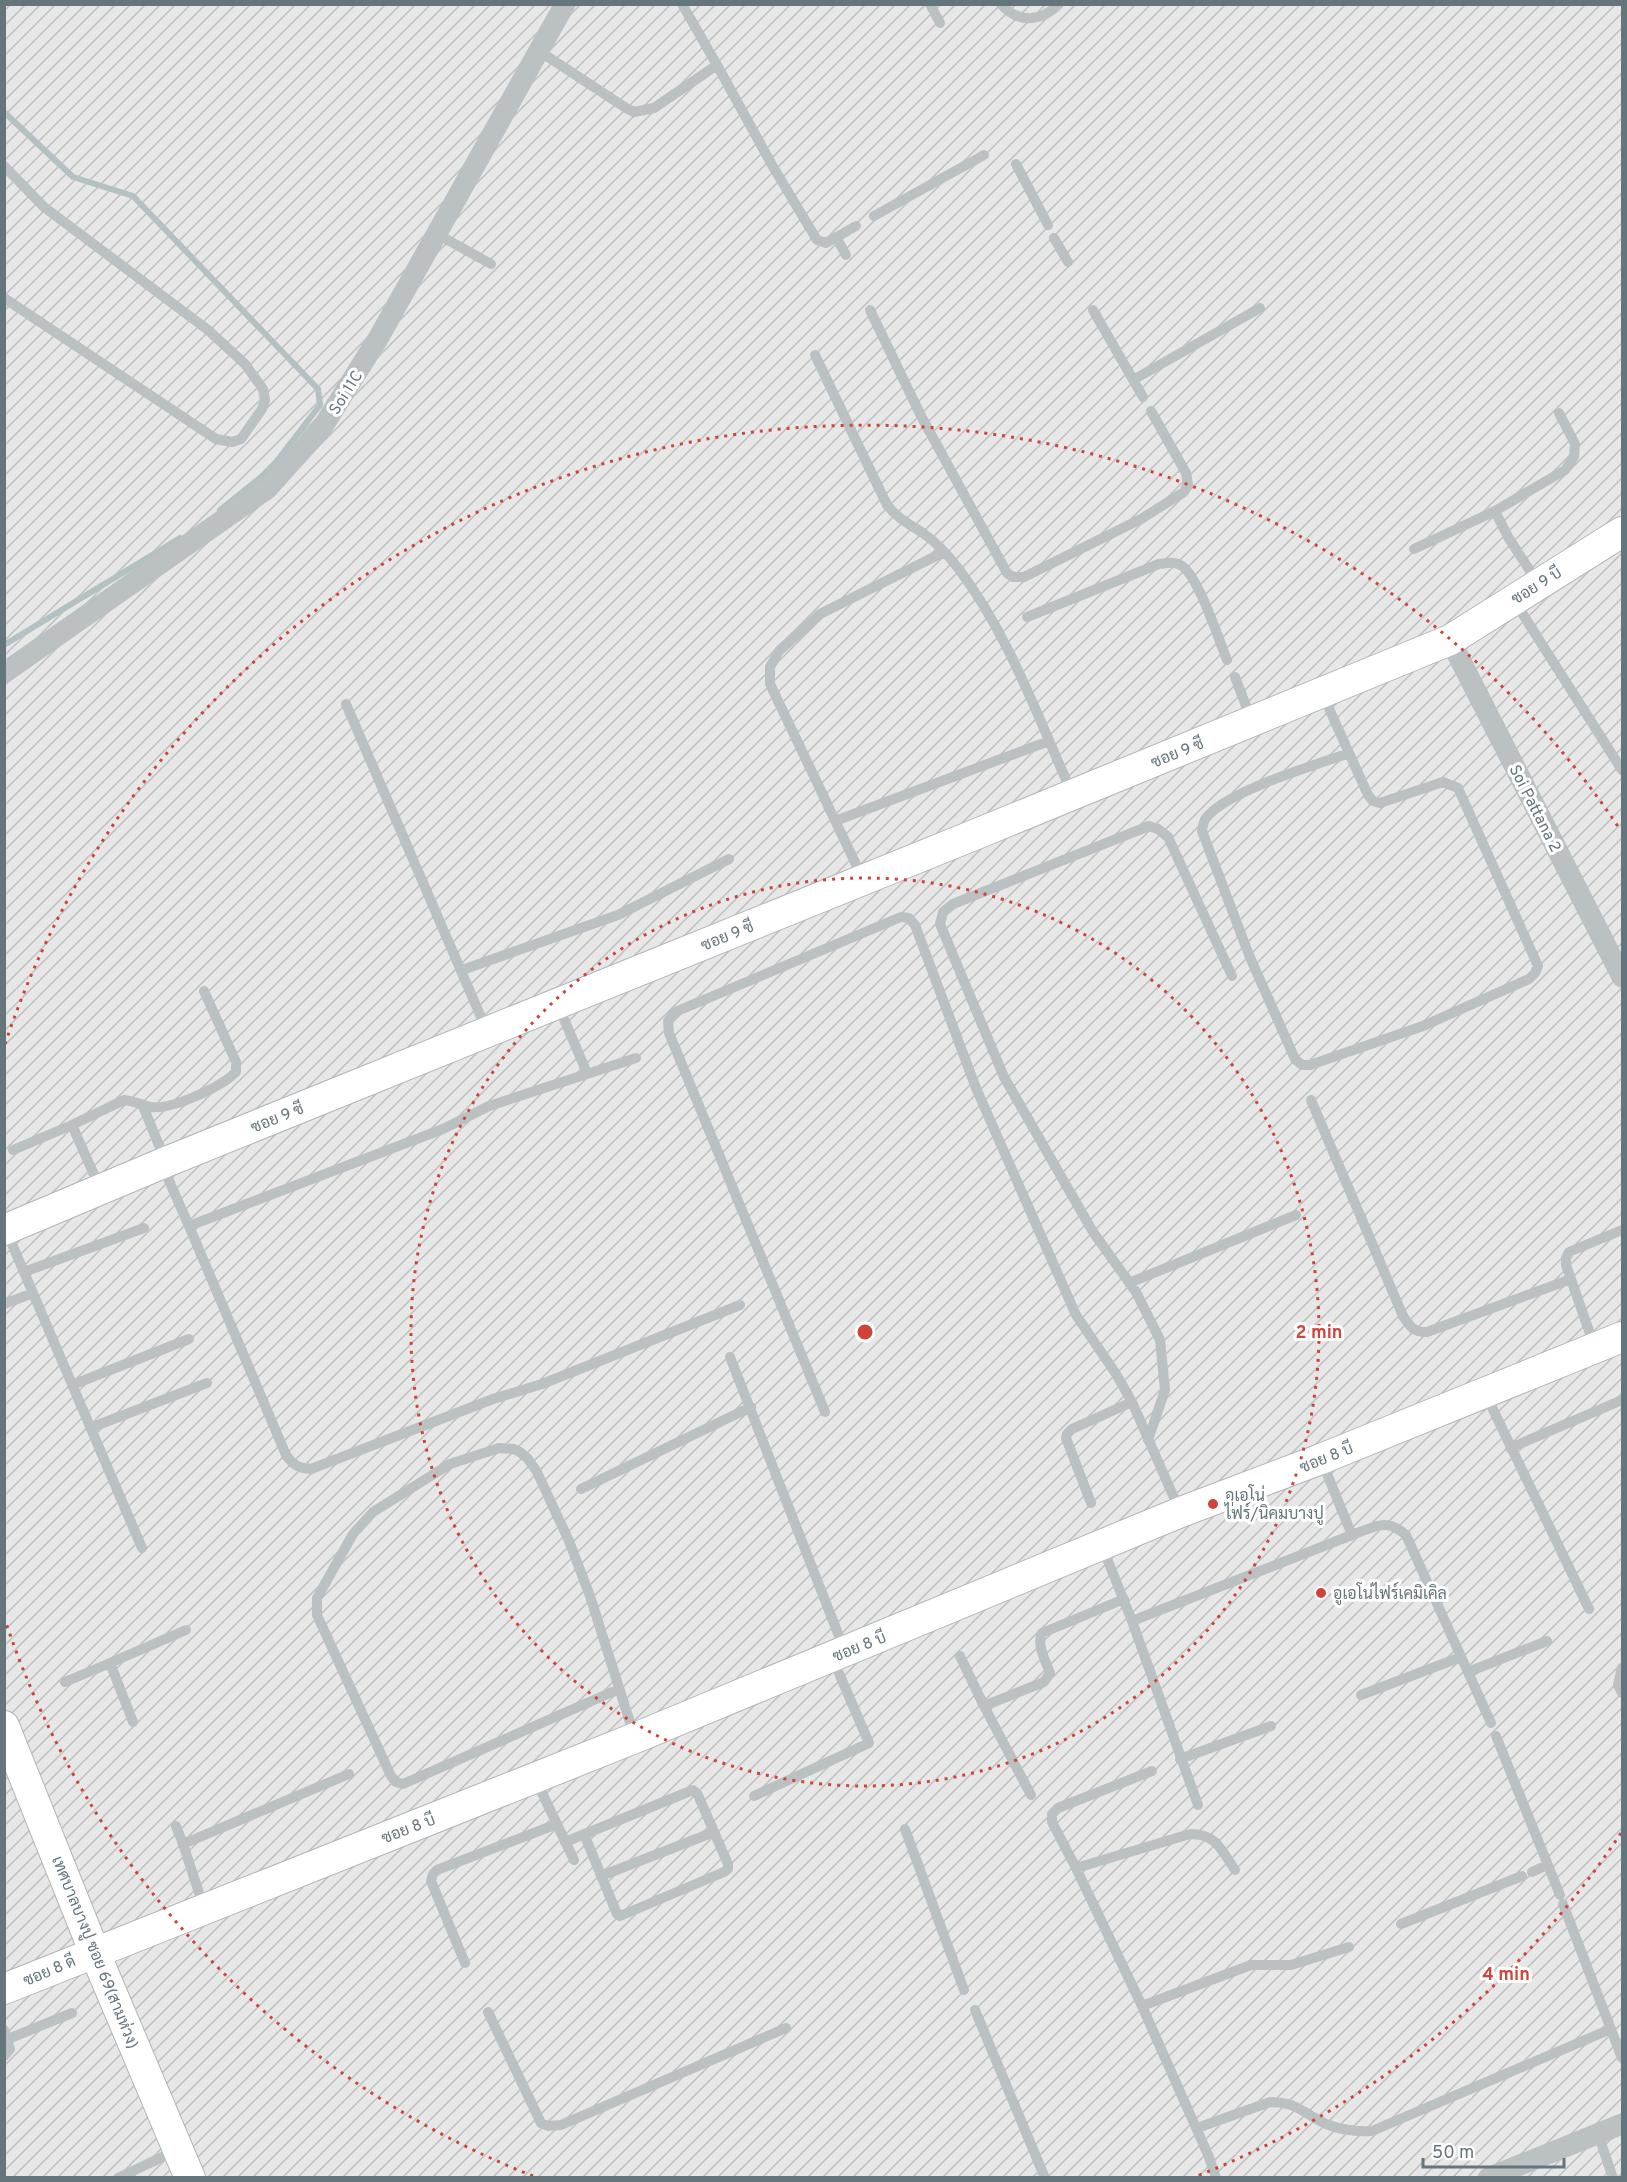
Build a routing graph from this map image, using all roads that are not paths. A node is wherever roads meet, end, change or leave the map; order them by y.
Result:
1 (565, 4) edge
2 (682, 4) edge
3 (930, 4) edge
4 (1001, 4) edge
5 (1059, 4) edge
6 (940, 23) dead end
7 (539, 51) junction
8 (717, 64) junction
9 (984, 155) dead end
10 (1016, 164) dead end
11 (4, 166) edge
12 (874, 216) dead end
13 (1048, 225) dead end
14 (856, 226) dead end
15 (437, 234) junction
16 (836, 237) junction
17 (1054, 238) dead end
18 (846, 255) dead end
19 (1068, 262) dead end
20 (491, 264) dead end
21 (4, 298) edge
22 (1260, 308) dead end
23 (870, 310) dead end
24 (1093, 310) dead end
25 (815, 355) dead end
26 (1133, 380) junction
27 (1143, 397) dead end
28 (1151, 411) dead end
29 (1559, 413) dead end
30 (1495, 512) junction
31 (1623, 532) edge
32 (1414, 549) dead end
33 (944, 552) junction
34 (1526, 591) junction
35 (1027, 617) dead end
36 (1450, 640) junction
37 (1227, 660) dead end
38 (4, 673) edge
39 (1235, 676) dead end
40 (1322, 693) junction
41 (346, 704) dead end
42 (1252, 722) junction
43 (1049, 741) junction
44 (1349, 753) junction
45 (1623, 770) edge
46 (1072, 793) junction
47 (835, 820) junction
48 (729, 859) dead end
49 (864, 880) junction
50 (462, 970) junction
51 (1232, 976) dead end
52 (1623, 977) edge
53 (204, 991) dead end
54 (558, 1004) junction
55 (488, 1032) junction
56 (636, 1058) dead end
57 (587, 1073) junction
58 (1311, 1100) dead end
59 (142, 1104) junction
60 (72, 1125) junction
61 (13, 1150) dead end
62 (164, 1163) junction
63 (100, 1190) junction
64 (1296, 1215) dead end
65 (189, 1226) junction
66 (144, 1228) dead end
67 (5, 1230) edge
68 (1623, 1230) edge
69 (24, 1272) junction
70 (1571, 1279) junction
71 (1129, 1283) junction
72 (33, 1293) junction
73 (4, 1304) edge
74 (740, 1305) dead end
75 (1623, 1337) edge
76 (189, 1339) dead end
77 (1595, 1348) junction
78 (730, 1357) dead end
79 (207, 1383) dead end
80 (72, 1386) junction
81 (1485, 1392) junction
82 (1623, 1400) edge
83 (1132, 1402) junction
84 (751, 1407) junction
85 (825, 1412) dead end
86 (90, 1428) junction
87 (1148, 1440) junction
88 (1510, 1448) junction
89 (1321, 1459) junction
90 (581, 1489) dead end
91 (1092, 1503) dead end
92 (1180, 1512) junction
93 (1352, 1534) junction
94 (1102, 1545) junction
95 (142, 1548) dead end
96 (1124, 1599) junction
97 (1589, 1609) dead end
98 (1132, 1621) junction
99 (186, 1630) dead end
100 (1547, 1641) dead end
101 (839, 1654) junction
102 (960, 1656) dead end
103 (1461, 1657) junction
104 (110, 1663) junction
105 (1623, 1668) edge
106 (1468, 1672) junction
107 (65, 1682) dead end
108 (619, 1689) junction
109 (1623, 1693) edge
110 (1361, 1695) dead end
111 (984, 1706) junction
112 (133, 1722) dead end
113 (1491, 1723) dead end
114 (4, 1726) edge
115 (1271, 1726) dead end
116 (1496, 1736) dead end
117 (635, 1738) junction
118 (1180, 1760) junction
119 (1152, 1771) dead end
120 (349, 1774) dead end
121 (535, 1778) junction
122 (1031, 1795) dead end
123 (754, 1796) dead end
124 (1198, 1805) dead end
125 (556, 1824) junction
126 (176, 1826) dead end
127 (905, 1829) dead end
128 (714, 1832) junction
129 (584, 1834) junction
130 (565, 1842) junction
131 (183, 1844) junction
132 (574, 1860) dead end
133 (1547, 1865) junction
134 (1076, 1868) junction
135 (1235, 1870) dead end
136 (601, 1876) junction
137 (204, 1908) junction
138 (1401, 1924) dead end
139 (1349, 1947) dead end
140 (94, 1951) junction
141 (465, 1963) dead end
142 (4, 1989) edge
143 (964, 1990) dead end
144 (1142, 2006) junction
145 (975, 2010) dead end
146 (488, 2012) dead end
147 (72, 2013) dead end
148 (786, 2028) dead end
149 (1611, 2029) junction
150 (6, 2035) edge
151 (4, 2056) edge
152 (1623, 2058) edge
153 (1623, 2124) edge
154 (1197, 2128) junction
155 (1598, 2134) junction
156 (178, 2150) junction
157 (118, 2178) edge
158 (190, 2178) edge
159 (1045, 2178) edge
160 (1216, 2178) edge
161 (1488, 2178) edge
162 (1613, 2178) edge

1 - 7 street, Soi 11C
2 - 8 lane
3 - 6 lane
4 - 5 lane
7 - 8 lane
7 - 15 street, Soi 11C
8 - 16 lane
9 - 12 lane
10 - 13 lane
11 - 21 lane
14 - 16 lane
15 - 20 lane
15 - 38 street, Soi 11C
16 - 18 lane
17 - 19 lane
22 - 26 lane
23 - 28 lane
24 - 26 lane
25 - 33 lane
26 - 27 lane
29 - 30 lane
30 - 32 lane
30 - 34 lane
31 - 34 street, ซอย 9 บี
33 - 43 lane
33 - 47 lane
34 - 36 street, ซอย 9 บี
34 - 45 lane
35 - 37 lane
36 - 40 street, ซอย 9 ซี
36 - 52 street, Soi Pattana 2
39 - 42 lane
40 - 42 street, ซอย 9 ซี
40 - 44 lane
41 - 50 lane
42 - 46 street, ซอย 9 ซี
43 - 46 lane
43 - 47 lane
44 - 44 lane
46 - 49 street, ซอย 9 ซี
47 - 49 lane
48 - 50 lane
49 - 54 street, ซอย 9 ซี
50 - 55 lane
51 - 71 lane
53 - 59 lane
54 - 55 street, ซอย 9 ซี
54 - 57 lane
55 - 62 street, ซอย 9 ซี
56 - 57 lane
57 - 65 lane
58 - 70 lane
59 - 60 lane
59 - 62 lane
60 - 61 lane
60 - 63 lane
62 - 63 street, ซอย 9 ซี
62 - 65 lane
63 - 67 street, ซอย 9 ซี
64 - 71 lane
65 - 74 lane
66 - 69 lane
67 - 69 lane
68 - 70 lane
69 - 72 lane
70 - 77 lane
71 - 87 lane
72 - 73 lane
72 - 80 lane
75 - 77 street, ซอย 8 บี
76 - 80 lane
77 - 81 street, ซอย 8 บี
78 - 84 lane
79 - 86 lane
80 - 86 lane
81 - 88 lane
81 - 89 street, ซอย 8 บี
82 - 88 lane
83 - 85 lane
83 - 87 lane
83 - 91 lane
84 - 90 lane
84 - 101 lane
86 - 95 lane
87 - 92 lane
88 - 97 lane
89 - 92 street, ซอย 8 บี
89 - 93 lane
92 - 94 street, ซอย 8 บี
93 - 98 lane
93 - 103 lane
94 - 96 lane
94 - 101 street, ซอย 8 บี
96 - 98 lane
96 - 111 lane
98 - 118 lane
99 - 104 lane
100 - 106 lane
101 - 117 street, ซอย 8 บี
101 - 123 lane
102 - 111 lane
103 - 106 lane
103 - 110 lane
104 - 107 lane
104 - 112 lane
105 - 109 lane
106 - 113 lane
108 - 108 lane
108 - 117 lane
111 - 122 lane
114 - 140 street, เทศบาลบางปู ซอย 69(สามห่วง)
115 - 118 lane
116 - 133 lane
117 - 121 street, ซอย 8 บี
118 - 124 lane
119 - 134 lane
120 - 131 lane
121 - 125 lane
121 - 137 street, ซอย 8 บี
125 - 130 lane
125 - 141 lane
126 - 131 lane
127 - 143 lane
128 - 129 lane
128 - 136 lane
128 - 136 lane
129 - 130 lane
129 - 136 lane
130 - 132 lane
131 - 137 lane
133 - 138 lane
133 - 149 lane
134 - 135 lane
134 - 144 lane
137 - 140 street, ซอย 8 บี
139 - 144 lane
140 - 142 street, ซอย 8 ดี
140 - 156 street, เทศบาลบางปู ซอย 69(สามห่วง)
144 - 154 lane
145 - 159 lane
146 - 148 lane
147 - 150 lane
149 - 152 lane
149 - 154 lane
150 - 151 lane
153 - 155 street
154 - 160 lane
155 - 161 street
155 - 162 lane
156 - 157 lane
156 - 158 street, เทศบาลบางปู ซอย 69(สามห่วง)

